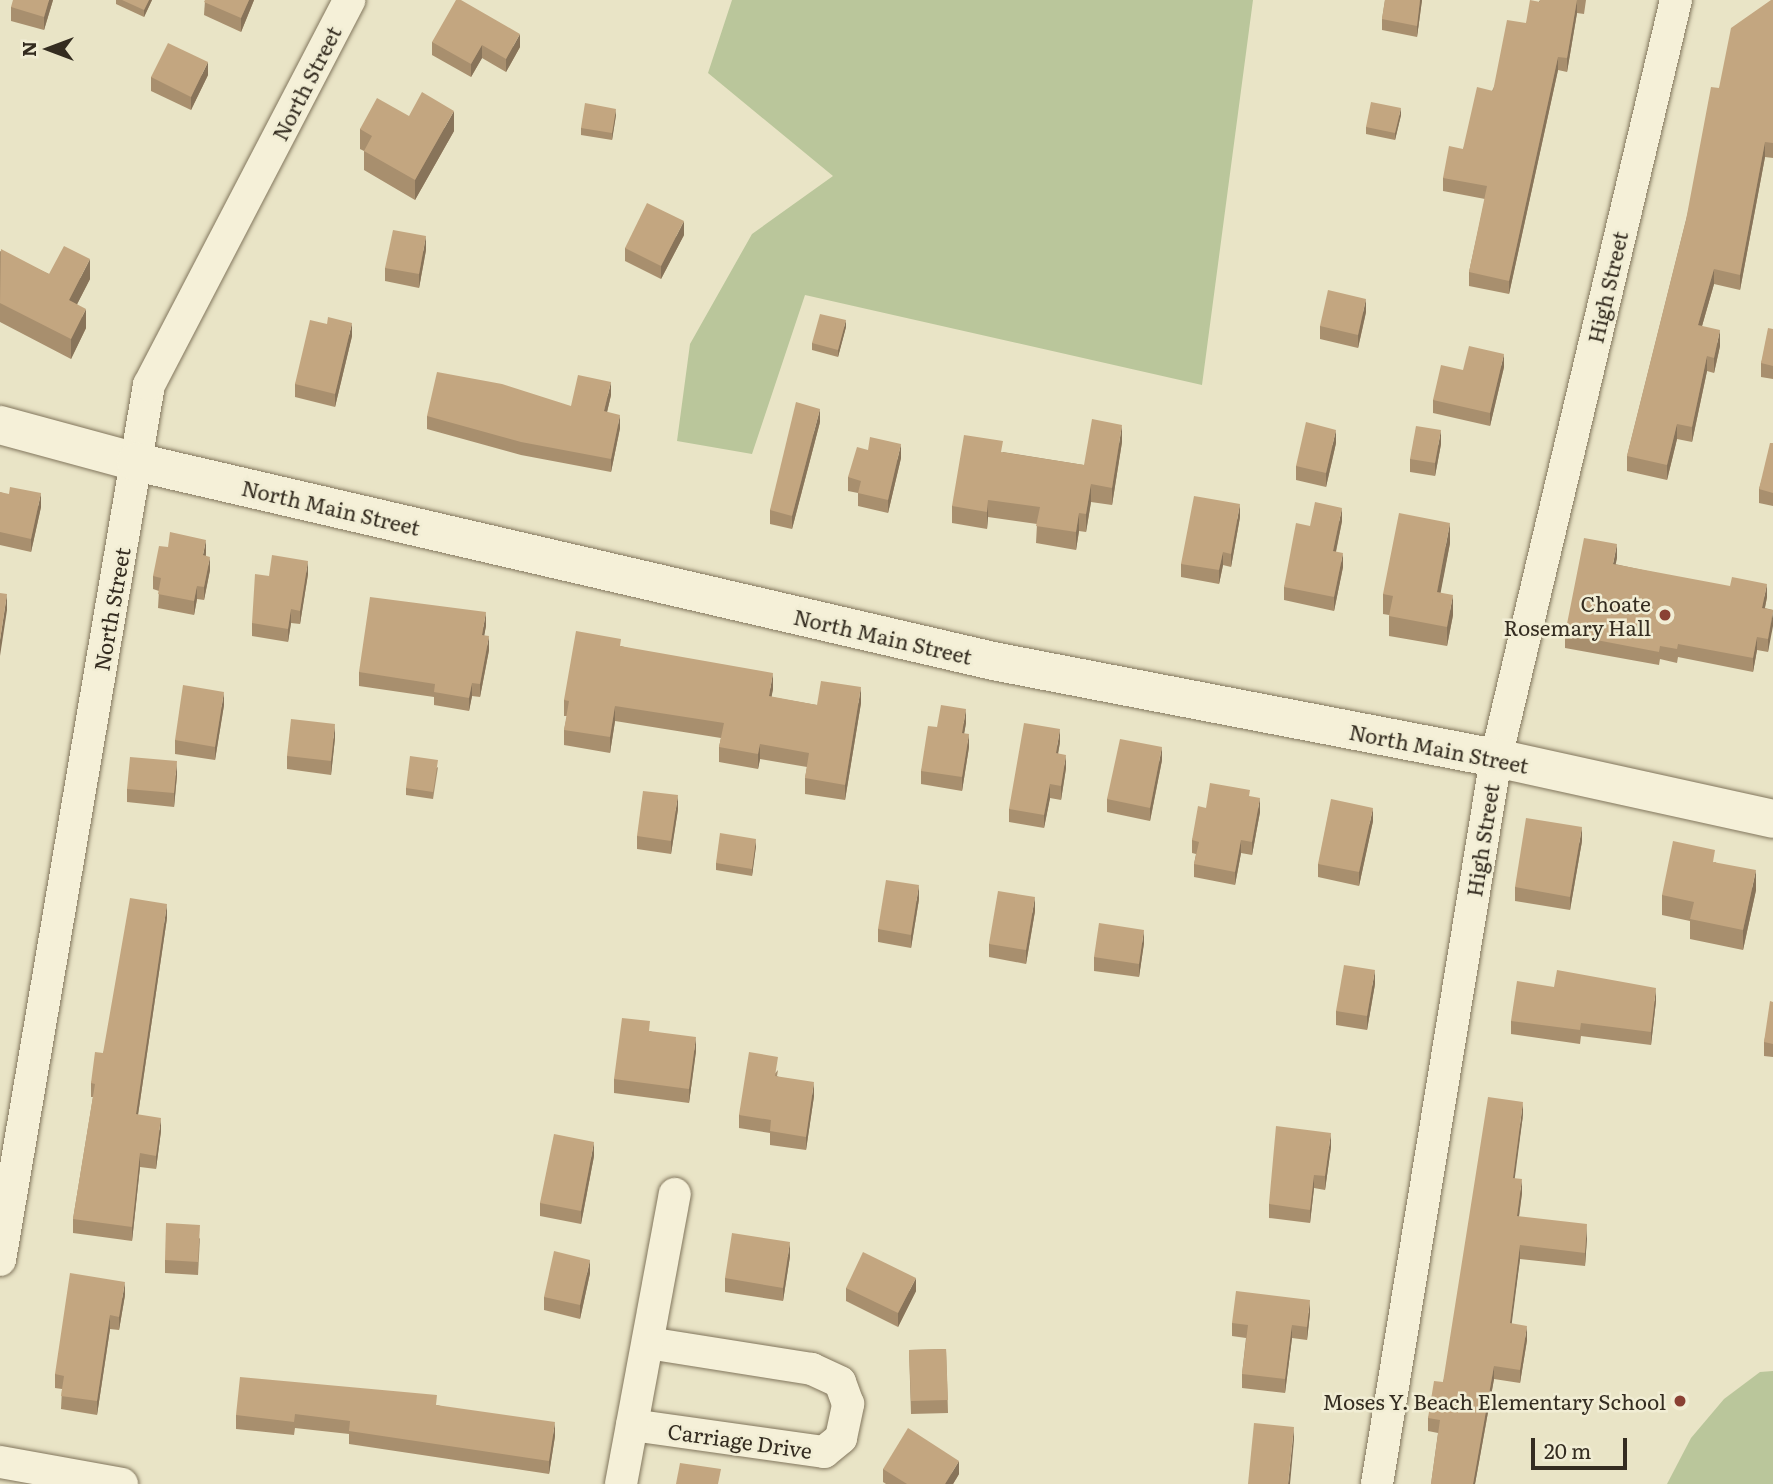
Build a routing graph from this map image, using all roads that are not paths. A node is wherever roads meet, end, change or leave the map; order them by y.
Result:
1 (349, 0) edge
2 (1676, 0) edge
3 (0, 425) edge
4 (136, 462) junction
5 (1496, 758) junction
6 (1773, 819) edge
7 (675, 1194) dead end
8 (0, 1260) edge
9 (648, 1343) junction
10 (632, 1425) junction
11 (0, 1462) edge
12 (121, 1484) edge
13 (621, 1484) edge
14 (1377, 1484) edge

1 - 4 street, North Street
2 - 5 street, High Street
3 - 4 street, North Main Street
4 - 5 street, North Main Street
4 - 8 street, North Street
5 - 6 street, North Main Street
5 - 14 street, High Street
7 - 9 street
9 - 10 street
9 - 10 street, Carriage Drive
10 - 13 street
11 - 12 street

